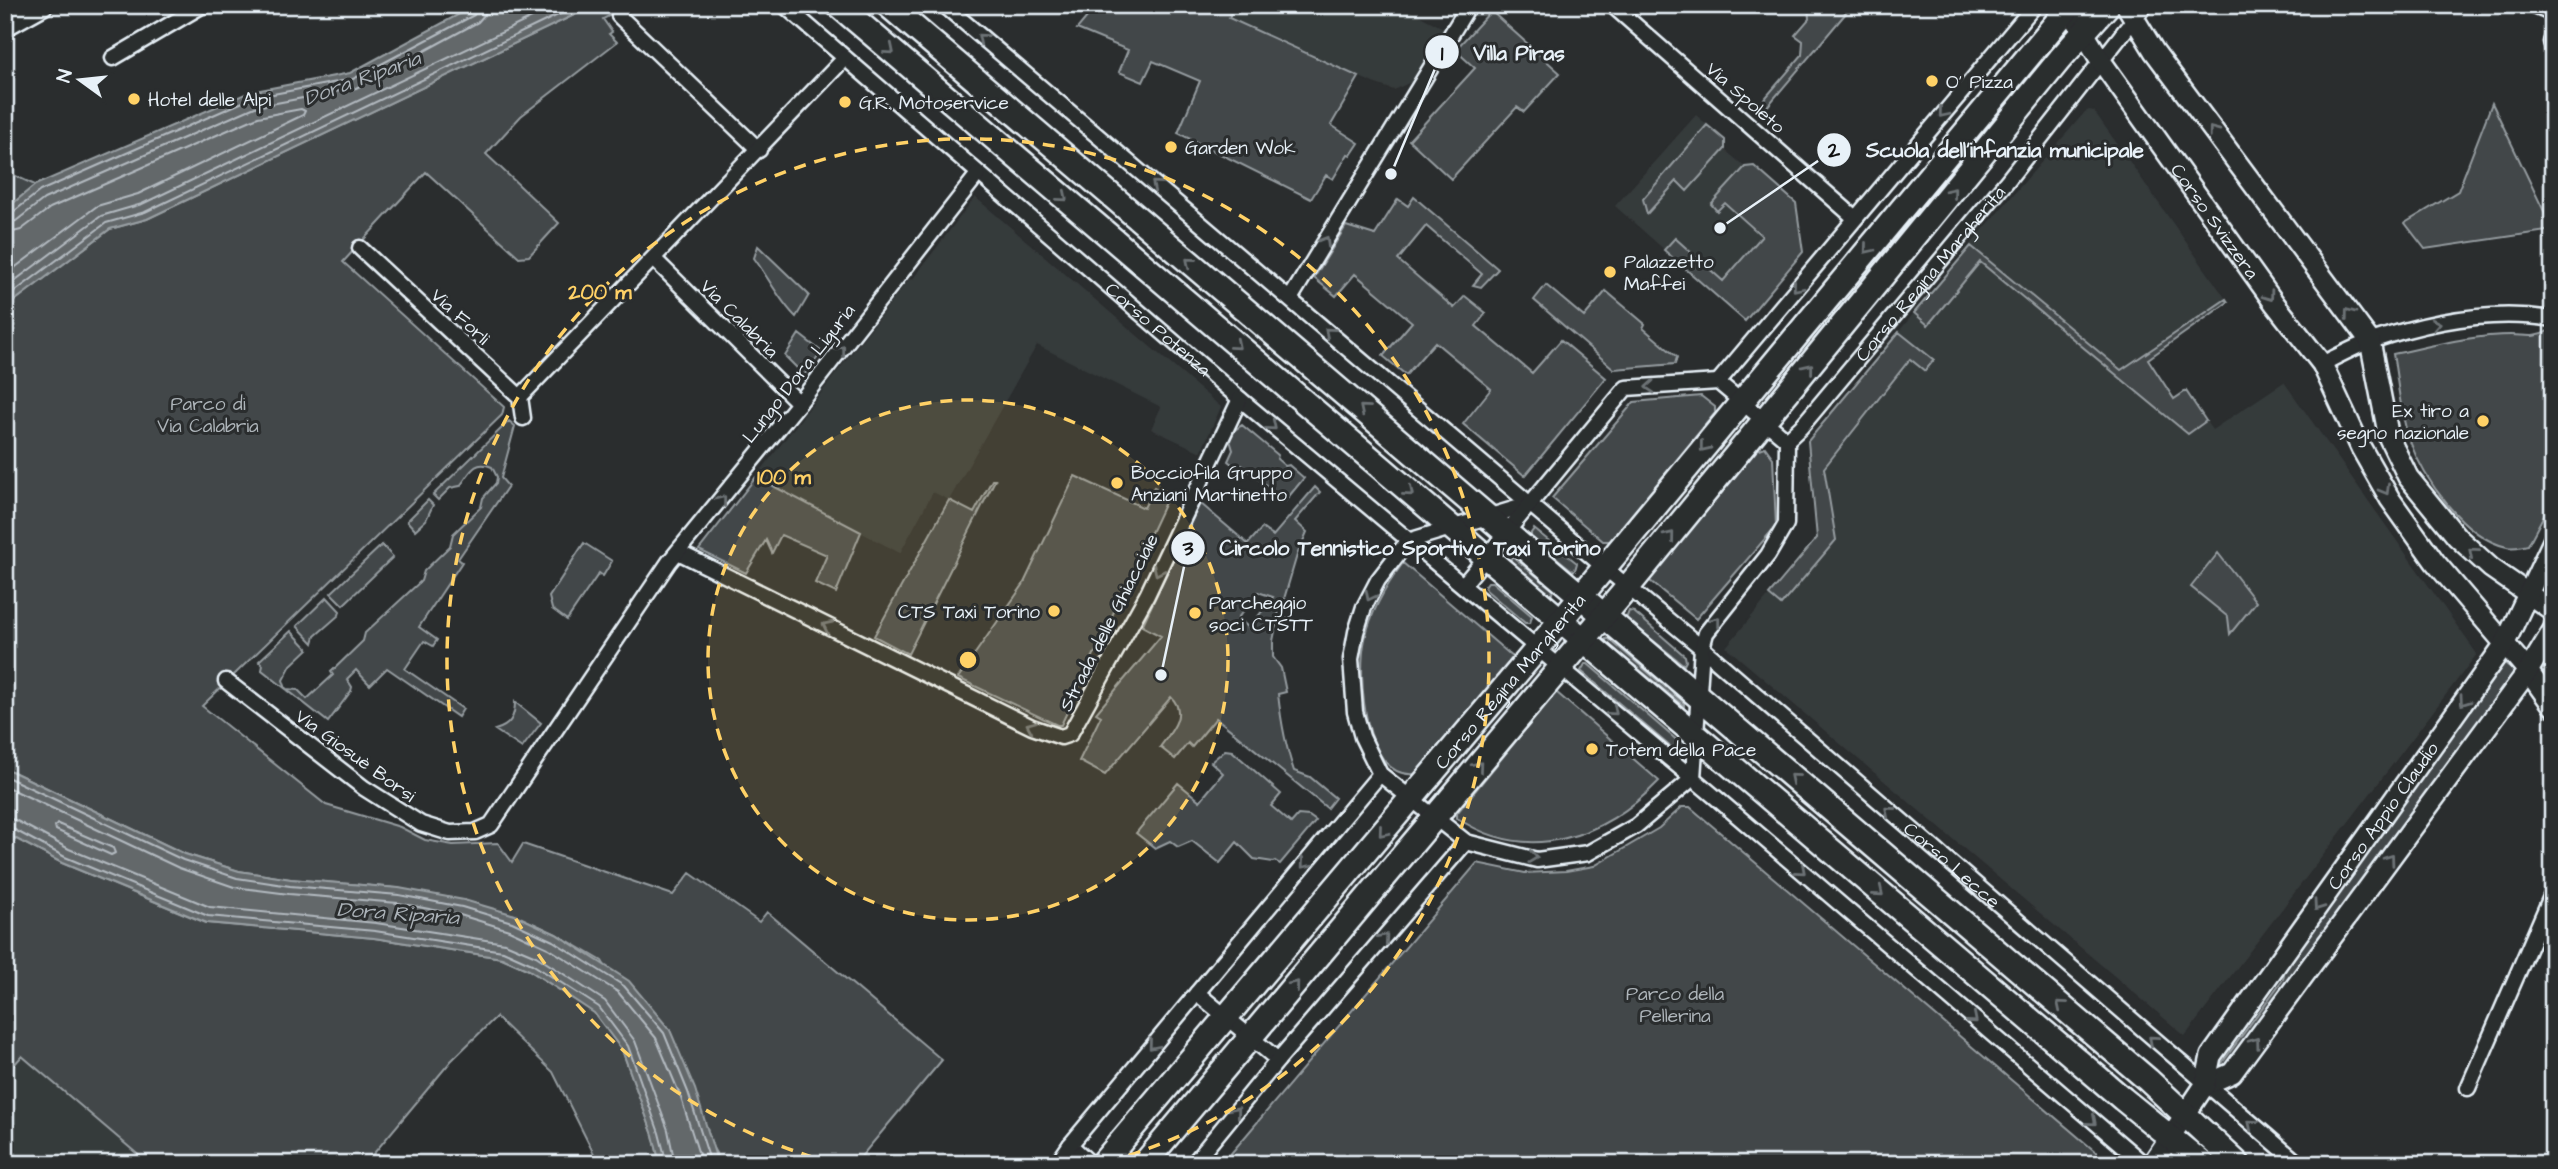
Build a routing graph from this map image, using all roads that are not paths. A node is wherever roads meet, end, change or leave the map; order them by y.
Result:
1 (43, 5) edge
2 (203, 5) edge
3 (784, 5) edge
4 (838, 5) edge
5 (888, 5) edge
6 (944, 5) edge
7 (1469, 5) edge
8 (1612, 5) edge
9 (2035, 5) edge
10 (2108, 5) edge
11 (2532, 5) edge
12 (2069, 6) edge
13 (2135, 10) edge
14 (2553, 14) edge
15 (619, 16) dead end
16 (5, 26) edge
17 (2084, 33) junction
18 (2553, 37) edge
19 (2553, 47) edge
20 (113, 58) dead end
21 (845, 58) junction
22 (2101, 61) junction
23 (759, 150) junction
24 (978, 174) junction
25 (1855, 218) junction
26 (359, 248) dead end
27 (653, 259) junction
28 (1290, 299) junction
29 (2553, 319) edge
30 (2370, 341) junction
31 (2322, 364) junction
32 (1718, 382) junction
33 (520, 397) junction
34 (1240, 399) junction
35 (1742, 401) junction
36 (799, 403) junction
37 (523, 418) dead end
38 (1765, 421) junction
39 (1787, 440) junction
40 (1530, 504) junction
41 (1498, 524) junction
42 (1450, 528) junction
43 (1408, 541) junction
44 (2553, 541) edge
45 (678, 552) junction
46 (1486, 558) junction
47 (1605, 568) junction
48 (1463, 585) junction
49 (1628, 587) junction
50 (2526, 594) junction
51 (1581, 596) junction
52 (2553, 611) edge
53 (1604, 616) junction
54 (1560, 621) junction
55 (2553, 630) edge
56 (1583, 641) junction
57 (2504, 645) junction
58 (1702, 648) junction
59 (1537, 649) junction
60 (1560, 668) junction
61 (2528, 671) junction
62 (226, 681) dead end
63 (1699, 697) junction
64 (2553, 706) edge
65 (1696, 737) junction
66 (1380, 774) junction
67 (1693, 778) junction
68 (1411, 799) junction
69 (1434, 818) junction
70 (475, 832) joint
71 (1466, 842) junction
72 (2553, 892) edge
73 (1197, 993) junction
74 (1226, 1017) junction
75 (1251, 1037) junction
76 (1278, 1060) junction
77 (2205, 1085) junction
78 (2468, 1088) dead end
79 (2186, 1115) junction
80 (2171, 1137) junction
81 (1070, 1145) junction
82 (1057, 1164) edge
83 (1091, 1164) edge
84 (1102, 1164) edge
85 (1144, 1164) edge
86 (1193, 1164) edge
87 (2144, 1164) edge
88 (2152, 1164) edge
89 (2203, 1164) edge
90 (2238, 1164) edge
91 (2299, 1164) edge

1 - 16 street
2 - 20 street
3 - 21 street, Corso Potenza
4 -> 42 main road, Corso Potenza
41 -> 5 main road
28 -> 6 street
28 -> 7 street
8 - 25 street, Via Spoleto
9 -> 25 street
10 - 17 main road, Corso Regina Margherita
11 - 14 street
12 - 17 street, Corso Svizzera
12 -> 35 main road, Corso Regina Margherita
13 - 22 street, Corso Regina Margherita
30 -> 13 street
15 - 23 street
17 - 22 street, Corso Svizzera
38 -> 17 main road, Corso Regina Margherita
18 - 19 street
21 - 23 street
21 - 24 street, Corso Potenza
22 -> 31 street, Corso Svizzera
22 - 39 street, Corso Regina Margherita
23 - 27 street
24 - 34 street, Corso Potenza
36 -> 24 street, Lungo Dora Liguria
25 -> 32 street
26 - 33 street, Via Forlì
27 - 33 street
27 - 36 street, Via Calabria
40 -> 28 street
30 -> 29 street
30 - 31 street
50 -> 30 street
31 -> 57 street, Corso Svizzera
32 - 35 street
32 -> 40 street
33 - 37 street
34 -> 43 street, Corso Potenza
34 -> 45 street, Strada delle Ghiacciaie
35 - 38 street
35 -> 47 main road, Corso Regina Margherita
45 -> 36 street, Lungo Dora Liguria
38 - 39 street
49 -> 38 main road, Corso Regina Margherita
58 -> 39 street
40 - 41 street
40 - 41 street
40 - 47 street
41 - 42 street
41 - 46 street
41 - 51 main road
42 - 43 street
42 - 46 main road, Corso Potenza
43 - 48 street, Corso Potenza
43 -> 66 street
44 - 50 street, Corso Appio Claudio
45 - 70 street, Lungo Dora Liguria
46 - 48 street
46 - 54 main road, Corso Potenza
47 - 49 street, Corso Lecce
47 - 51 main road, Corso Regina Margherita
48 - 59 street, Corso Potenza
49 - 53 main road, Corso Regina Margherita
49 - 58 street, Corso Lecce
50 - 52 street
50 - 57 street, Corso Appio Claudio
51 - 53 main road, Corso Lecce
51 - 54 main road, Corso Regina Margherita
53 - 56 main road, Corso Regina Margherita
53 - 63 main road, Corso Lecce
54 - 56 main road
54 - 59 main road, Corso Regina Margherita
55 - 61 street, Corso Appio Claudio
56 - 60 main road, Corso Regina Margherita
56 - 65 main road
57 - 61 street, Corso Svizzera
57 -> 77 street, Corso Appio Claudio
58 - 63 street
77 -> 58 street, Corso Lecce
59 - 60 street
59 - 68 main road, Corso Regina Margherita
60 -> 67 street
69 -> 60 main road, Corso Regina Margherita
61 - 64 street, Corso Svizzera
77 -> 61 street, Corso Appio Claudio
62 - 70 street, Via Giosuè Borsi
63 - 65 street
79 -> 63 main road, Corso Lecce
65 - 67 street
65 -> 80 main road
66 - 68 street
66 -> 73 street
71 -> 67 street
67 -> 87 street
68 - 69 street
68 -> 74 main road, Corso Regina Margherita
69 - 71 street
75 -> 69 main road, Corso Regina Margherita
76 -> 71 street
72 - 78 street
73 - 74 street
73 -> 81 street
74 - 75 street
74 - 84 main road, Corso Regina Margherita
75 - 76 street
75 - 85 main road, Corso Regina Margherita
86 -> 76 street
77 - 79 street, Corso Appio Claudio
91 -> 77 street, Corso Lecce
79 - 80 street, Corso Appio Claudio
79 - 90 main road, Corso Lecce
80 - 88 street, Corso Appio Claudio
80 - 89 main road
81 - 82 street
81 - 83 street

